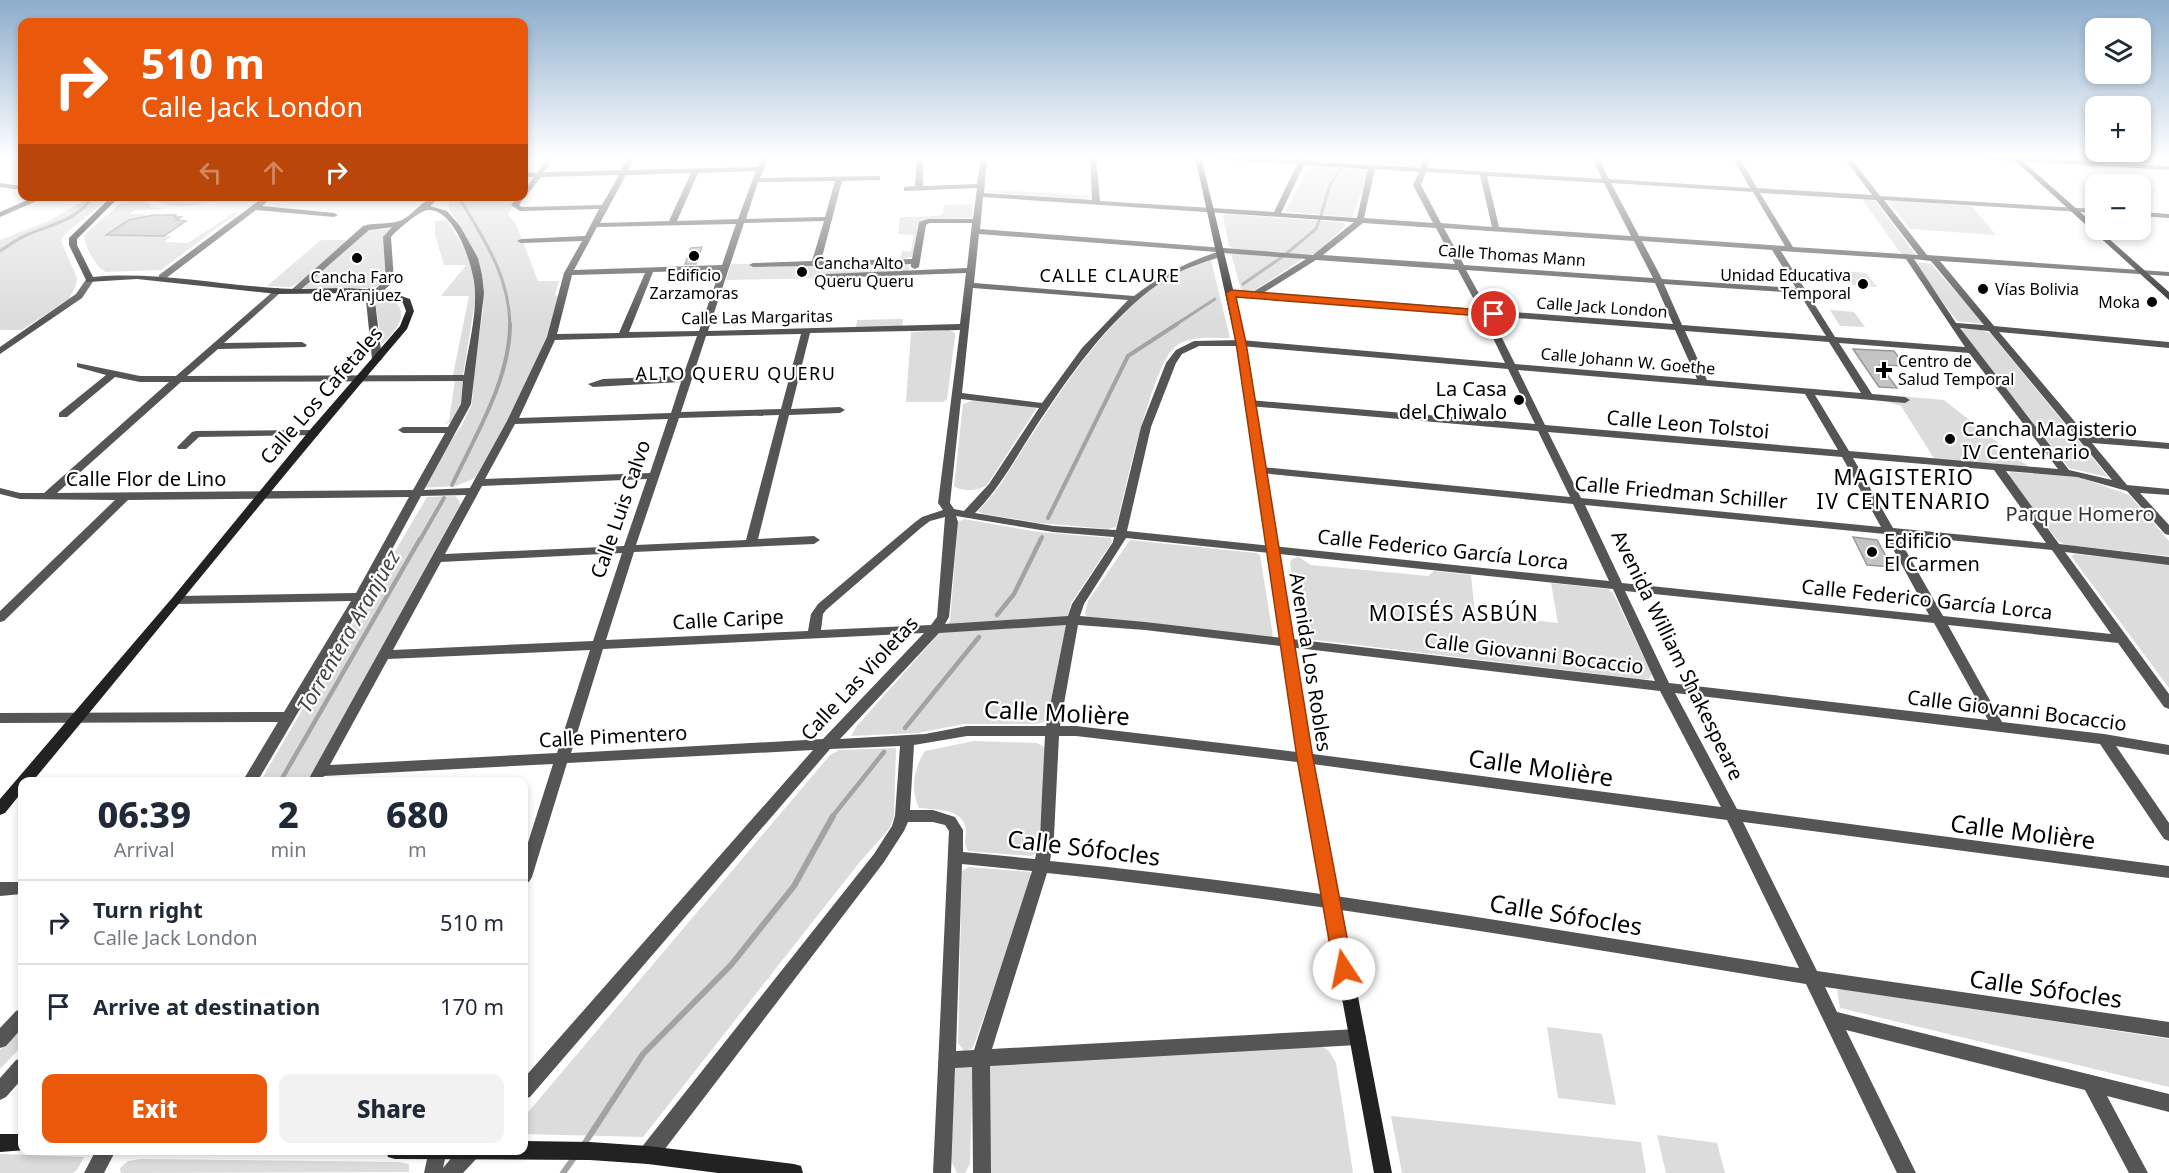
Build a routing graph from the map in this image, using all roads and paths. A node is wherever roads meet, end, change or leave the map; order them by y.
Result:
1 (101, 212) edge
2 (250, 212) edge
3 (297, 212) edge
4 (416, 212) edge
5 (449, 212) edge
6 (602, 212) edge
7 (677, 212) edge
8 (744, 212) edge
9 (829, 212) edge
10 (979, 212) edge
11 (1210, 212) edge
12 (1233, 212) edge
13 (1278, 212) edge
14 (1362, 212) edge
15 (1431, 212) edge
16 (1492, 212) edge
17 (1623, 212) edge
18 (1769, 212) edge
19 (1891, 212) edge
20 (2075, 212) edge
21 (334, 215) dead end
22 (1276, 215) junction
23 (2151, 215) edge
24 (2169, 216) edge
25 (827, 219) junction
26 (1360, 220) junction
27 (741, 221) junction
28 (672, 223) junction
29 (398, 224) junction
30 (595, 225) junction
31 (1437, 225) junction
32 (977, 226) junction
33 (1496, 229) junction
34 (587, 238) junction
35 (1637, 238) junction
36 (521, 241) dead end
37 (1775, 248) junction
38 (1791, 250) junction
39 (1220, 252) junction
40 (1314, 258) junction
41 (1909, 258) junction
42 (1929, 258) junction
43 (916, 261) junction
44 (816, 263) junction
45 (753, 265) dead end
46 (1461, 266) junction
47 (725, 267) junction
48 (650, 270) junction
49 (971, 270) junction
50 (914, 271) junction
51 (2141, 272) junction
52 (568, 273) junction
53 (2169, 274) edge
54 (826, 276) dead end
55 (162, 277) junction
56 (90, 280) junction
57 (1658, 280) junction
58 (969, 285) junction
59 (277, 291) junction
60 (294, 291) junction
61 (1803, 291) junction
62 (373, 292) junction
63 (1231, 293) junction
64 (1254, 294) junction
65 (2169, 297) edge
66 (1133, 298) junction
67 (1485, 313) junction
68 (1953, 325) junction
69 (963, 327) junction
70 (1679, 328) junction
71 (1992, 328) junction
72 (806, 330) junction
73 (703, 333) junction
74 (623, 335) junction
75 (552, 337) junction
76 (1833, 340) junction
77 (1241, 343) junction
78 (302, 345) dead end
79 (2169, 345) edge
80 (215, 346) junction
81 (1971, 350) junction
82 (0, 351) edge
83 (377, 359) junction
84 (80, 365) dead end
85 (1511, 367) junction
86 (113, 374) junction
87 (467, 378) junction
88 (360, 379) junction
89 (687, 379) junction
90 (177, 380) junction
91 (1703, 383) junction
92 (593, 384) dead end
93 (1808, 391) junction
94 (956, 395) junction
95 (1868, 396) junction
96 (1905, 400) dead end
97 (1250, 403) junction
98 (1046, 406) junction
99 (840, 410) dead end
100 (783, 412) junction
101 (63, 415) dead end
102 (676, 415) junction
103 (512, 421) junction
104 (1541, 429) junction
105 (403, 430) dead end
106 (453, 430) junction
107 (313, 433) junction
108 (2082, 439) junction
109 (2169, 446) edge
110 (182, 447) dead end
111 (1847, 456) junction
112 (1998, 468) junction
113 (1261, 470) junction
114 (2066, 473) junction
115 (654, 476) junction
116 (475, 487) junction
117 (2127, 488) junction
118 (0, 491) edge
119 (2169, 492) edge
120 (419, 494) junction
121 (261, 495) junction
122 (47, 496) junction
123 (125, 496) junction
124 (1578, 502) junction
125 (950, 512) junction
126 (967, 514) junction
127 (1888, 531) junction
128 (2169, 532) edge
129 (1122, 534) junction
130 (814, 540) dead end
131 (751, 543) junction
132 (2055, 547) junction
133 (629, 549) junction
134 (1273, 551) junction
135 (439, 558) junction
136 (2169, 561) edge
137 (1616, 586) junction
138 (360, 597) junction
139 (177, 600) junction
140 (0, 618) edge
141 (1074, 620) junction
142 (1937, 620) junction
143 (935, 629) junction
144 (814, 634) junction
145 (2123, 639) junction
146 (599, 644) junction
147 (1287, 644) junction
148 (385, 655) junction
149 (1665, 688) junction
150 (2169, 704) edge
151 (76, 717) junction
152 (288, 717) junction
153 (0, 718) edge
154 (1999, 728) junction
155 (1052, 731) junction
156 (2104, 739) junction
157 (907, 740) junction
158 (826, 745) junction
159 (2169, 750) edge
160 (563, 758) junction
161 (1305, 758) junction
162 (317, 776) edge
163 (27, 777) edge
164 (252, 777) edge
165 (18, 788) edge
166 (0, 809) edge
167 (902, 816) junction
168 (1733, 816) junction
169 (2169, 835) edge
170 (954, 856) junction
171 (528, 865) edge
172 (1042, 865) junction
173 (2169, 872) edge
174 (18, 888) edge
175 (0, 889) edge
176 (1330, 901) junction
177 (1814, 978) junction
178 (1831, 1018) junction
179 (18, 1021) edge
180 (2169, 1030) edge
181 (1357, 1037) junction
182 (0, 1040) edge
183 (981, 1057) junction
184 (948, 1060) junction
185 (18, 1071) edge
186 (2090, 1082) junction
187 (528, 1085) edge
188 (0, 1091) edge
189 (2169, 1102) edge
190 (0, 1143) edge
191 (18, 1143) edge
192 (528, 1150) edge
193 (104, 1155) edge
194 (437, 1155) edge
195 (467, 1155) edge
196 (648, 1155) junction
197 (93, 1173) edge
198 (433, 1173) edge
199 (451, 1173) edge
200 (795, 1173) edge
201 (942, 1173) edge
202 (982, 1173) edge
203 (1383, 1173) edge
204 (1907, 1173) edge
205 (2139, 1173) edge

1 - 56 main road
2 - 55 street
3 - 21 street
4 - 29 street
5 - 87 street
6 - 30 street
7 - 28 street
8 - 27 street, Calle Luis Calvo
9 - 25 street
10 - 32 street, Calle Las Violetas
11 - 39 main road, Avenida Los Robles
12 - 22 street
13 - 22 street
14 - 26 street
15 - 31 street, Avenida William Shakespeare
16 - 33 street
17 - 35 street
18 - 38 street
19 - 42 street
20 - 51 main road
22 - 26 street
23 - 24 street
25 - 27 street
25 - 44 street
26 - 31 street
26 - 40 street
27 - 28 street
27 - 47 street, Calle Luis Calvo
28 - 30 street
29 - 60 street
29 - 62 street
30 - 34 street
31 - 33 street
31 - 46 street, Avenida William Shakespeare
32 - 39 street, Calle Thomas Mann
32 - 43 street, Calle Thomas Mann
32 - 49 street, Calle Las Violetas
33 - 35 street
34 - 36 street
34 - 52 street
35 - 37 street
35 - 57 street
37 - 38 street
37 - 61 street
38 - 41 street
39 - 40 street, Calle Thomas Mann
39 - 63 main road, Avenida Los Robles
39 - 66 street
40 - 46 street, Calle Thomas Mann
40 - 64 street
41 - 42 street
41 - 68 street
42 - 51 street
42 - 71 street
43 - 44 street
43 - 50 street
44 - 45 street
46 - 57 street, Calle Thomas Mann
46 - 67 street, Avenida William Shakespeare
47 - 48 street
47 - 73 street, Calle Luis Calvo
48 - 52 street
48 - 74 street
49 - 50 street
49 - 58 street, Calle Las Violetas
50 - 54 street
51 - 53 street
51 - 65 main road
52 - 75 street
55 - 56 main road, Calle Los Cafetales
55 - 59 main road, Calle Los Cafetales
56 - 82 street
57 - 61 street, Calle Thomas Mann
57 - 70 street
58 - 66 street
58 - 69 street, Calle Las Violetas
59 - 60 main road, Calle Los Cafetales
59 - 80 street
60 - 62 main road, Calle Los Cafetales
61 - 76 street
62 - 83 street
62 - 83 main road, Calle Los Cafetales
63 - 64 street, Calle Jack London
63 - 77 main road, Avenida Los Robles
64 - 67 street, Calle Jack London
66 - 98 street
67 - 70 street, Calle Jack London
67 - 85 street, Avenida William Shakespeare
68 - 71 street
68 - 81 street
69 - 72 street, Calle Las Margaritas
69 - 94 street, Calle Las Violetas
70 - 76 street, Calle Jack London
70 - 91 street
71 - 79 street
71 - 108 street
72 - 73 street, Calle Las Margaritas
72 - 100 street
73 - 74 street, Calle Las Margaritas
73 - 89 street, Calle Luis Calvo
74 - 75 street, Calle Las Margaritas
75 - 103 street
76 - 81 street, Calle Jack London
76 - 95 street
77 - 85 street, Calle Johann W. Goethe
77 - 97 main road, Avenida Los Robles
77 - 129 street, Calle Johann W. Goethe
78 - 80 street
80 - 90 street
81 - 114 street
83 - 88 main road, Calle Los Cafetales
84 - 86 street
85 - 91 street, Calle Johann W. Goethe
85 - 104 street, Avenida William Shakespeare
86 - 90 street
86 - 101 street
87 - 88 street
87 - 106 street
88 - 90 street
88 - 107 main road, Calle Los Cafetales
89 - 92 street
89 - 102 street, Calle Luis Calvo
90 - 122 street
91 - 93 street, Calle Johann W. Goethe
93 - 95 street, Calle Johann W. Goethe
93 - 111 street
94 - 98 street
94 - 125 street, Calle Las Violetas
95 - 96 street, Calle Johann W. Goethe
97 - 104 street, Calle Leon Tolstoi
97 - 113 main road, Avenida Los Robles
98 - 126 street
99 - 100 street
100 - 102 street
100 - 131 street
102 - 103 street
102 - 115 street, Calle Luis Calvo
103 - 116 street
104 - 111 street, Calle Leon Tolstoi
104 - 124 street, Avenida William Shakespeare
105 - 106 street
106 - 120 street
107 - 110 street
107 - 121 main road, Calle Los Cafetales
108 - 109 street
108 - 117 street
111 - 112 street, Calle Leon Tolstoi
111 - 127 street
112 - 114 street, Calle Leon Tolstoi
112 - 132 street
113 - 124 street, Calle Friedman Schiller
113 - 134 main road, Avenida Los Robles
114 - 117 street, Calle Leon Tolstoi
115 - 116 street, Calle Flor de Lino
115 - 133 street, Calle Luis Calvo
116 - 120 street, Calle Flor de Lino
116 - 135 street
117 - 119 street, Calle Leon Tolstoi
117 - 128 street
118 - 122 street, Calle Flor de Lino
120 - 121 street, Calle Flor de Lino
120 - 138 street
121 - 123 street, Calle Flor de Lino
121 - 139 main road, Calle Los Cafetales
122 - 123 street, Calle Flor de Lino
123 - 140 street
124 - 127 street, Calle Friedman Schiller
124 - 137 street, Avenida William Shakespeare
125 - 126 street, Calle Federico García Lorca
125 - 143 street, Calle Las Violetas
125 - 144 street, Calle Federico García Lorca
126 - 129 street, Calle Federico García Lorca
127 - 132 street, Calle Friedman Schiller
127 - 142 street
129 - 134 street, Calle Federico García Lorca
129 - 141 street, Calle Johann W. Goethe
130 - 131 street
131 - 133 street
132 - 136 street, Calle Friedman Schiller
132 - 145 street
133 - 135 street
133 - 146 street, Calle Luis Calvo
134 - 137 street, Calle Federico García Lorca
134 - 147 main road, Avenida Los Robles
135 - 148 street
137 - 142 street, Calle Federico García Lorca
137 - 149 street, Avenida William Shakespeare
138 - 139 street
138 - 152 street
139 - 151 main road, Calle Los Cafetales
141 - 143 street, Calle Caripe
141 - 147 street, Calle Giovanni Bocaccio
141 - 155 street, Calle Johann W. Goethe
142 - 145 street, Calle Federico García Lorca
142 - 154 street
143 - 144 street, Calle Caripe
143 - 158 street, Calle Las Violetas
144 - 146 street, Calle Caripe
145 - 150 street
146 - 148 street, Calle Caripe
146 - 160 street, Calle Luis Calvo
147 - 149 street, Calle Giovanni Bocaccio
147 - 161 main road, Avenida Los Robles
148 - 162 street
149 - 154 street, Calle Giovanni Bocaccio
149 - 168 street, Avenida William Shakespeare
151 - 152 street
151 - 153 street
151 - 163 main road, Calle Los Cafetales
152 - 164 street
154 - 156 street, Calle Giovanni Bocaccio
155 - 157 street, Calle Molière
155 - 161 street, Calle Molière
155 - 172 street, Calle Johann W. Goethe
156 - 159 street, Calle Giovanni Bocaccio
156 - 169 street
157 - 158 street, Calle Pimentero
157 - 167 street
158 - 160 street, Calle Pimentero
158 - 187 street, Calle Las Violetas
160 - 162 street, Calle Pimentero
160 - 171 street, Calle Luis Calvo
161 - 168 street, Calle Molière
161 - 176 main road, Avenida Los Robles
165 - 166 main road, Calle Los Cafetales
167 - 170 street
167 - 196 street
168 - 173 street, Calle Molière
168 - 177 street, Avenida William Shakespeare
170 - 172 street, Calle Sófocles
170 - 184 street
172 - 176 street, Calle Sófocles
172 - 183 street, Calle Johann W. Goethe
174 - 175 street
176 - 177 street, Calle Sófocles
176 - 181 main road, Avenida Los Robles
177 - 178 street, Avenida William Shakespeare
177 - 180 street, Calle Sófocles
178 - 186 street
178 - 204 street, Avenida William Shakespeare
179 - 182 street
181 - 183 street
181 - 203 main road, Avenida Los Robles
183 - 184 street
183 - 202 street, Calle Johann W. Goethe
184 - 201 street
185 - 188 street
186 - 189 street
186 - 205 street
190 - 191 main road
192 - 196 main road
193 - 197 street
194 - 198 street
195 - 199 street
196 - 200 main road

